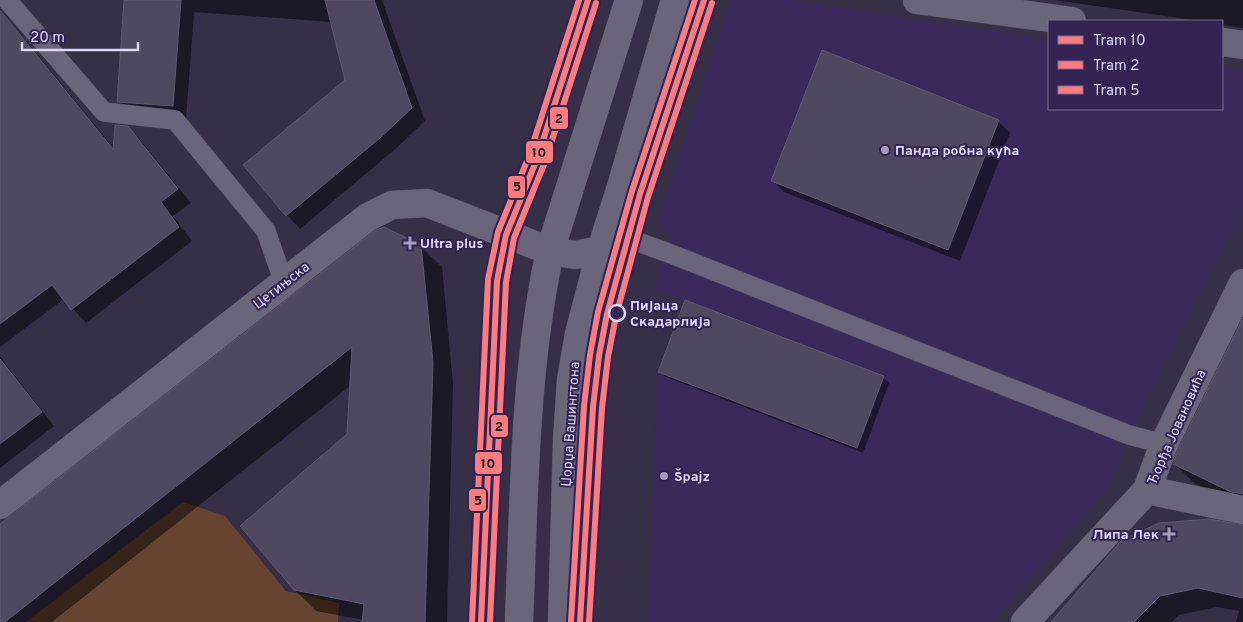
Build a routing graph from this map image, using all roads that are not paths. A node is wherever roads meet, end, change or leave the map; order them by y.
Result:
1 (8, 0) edge
2 (629, 0) edge
3 (675, 0) edge
4 (917, 0) edge
5 (1065, 20) edge
6 (1223, 42) edge
7 (1243, 45) edge
8 (604, 240) junction
9 (550, 251) junction
10 (1243, 282) edge
11 (284, 283) junction
12 (1164, 444) junction
13 (1148, 490) junction
14 (0, 505) edge
15 (1243, 510) edge
16 (520, 614) edge
17 (562, 622) edge
18 (1025, 622) edge

1 - 11 lane
2 - 9 street
3 - 8 street, Џорџа Вашингтона
4 - 5 street
6 - 7 street
8 - 9 street, Цетињска
8 - 12 lane
8 - 17 street, Џорџа Вашингтона
9 - 11 street, Цетињска
9 - 16 street
10 - 12 street, Ђорђа Јовановића
11 - 14 street, Цетињска
12 - 13 street, Ђорђа Јовановића
13 - 15 street
13 - 18 street, Ђорђа Јовановића

